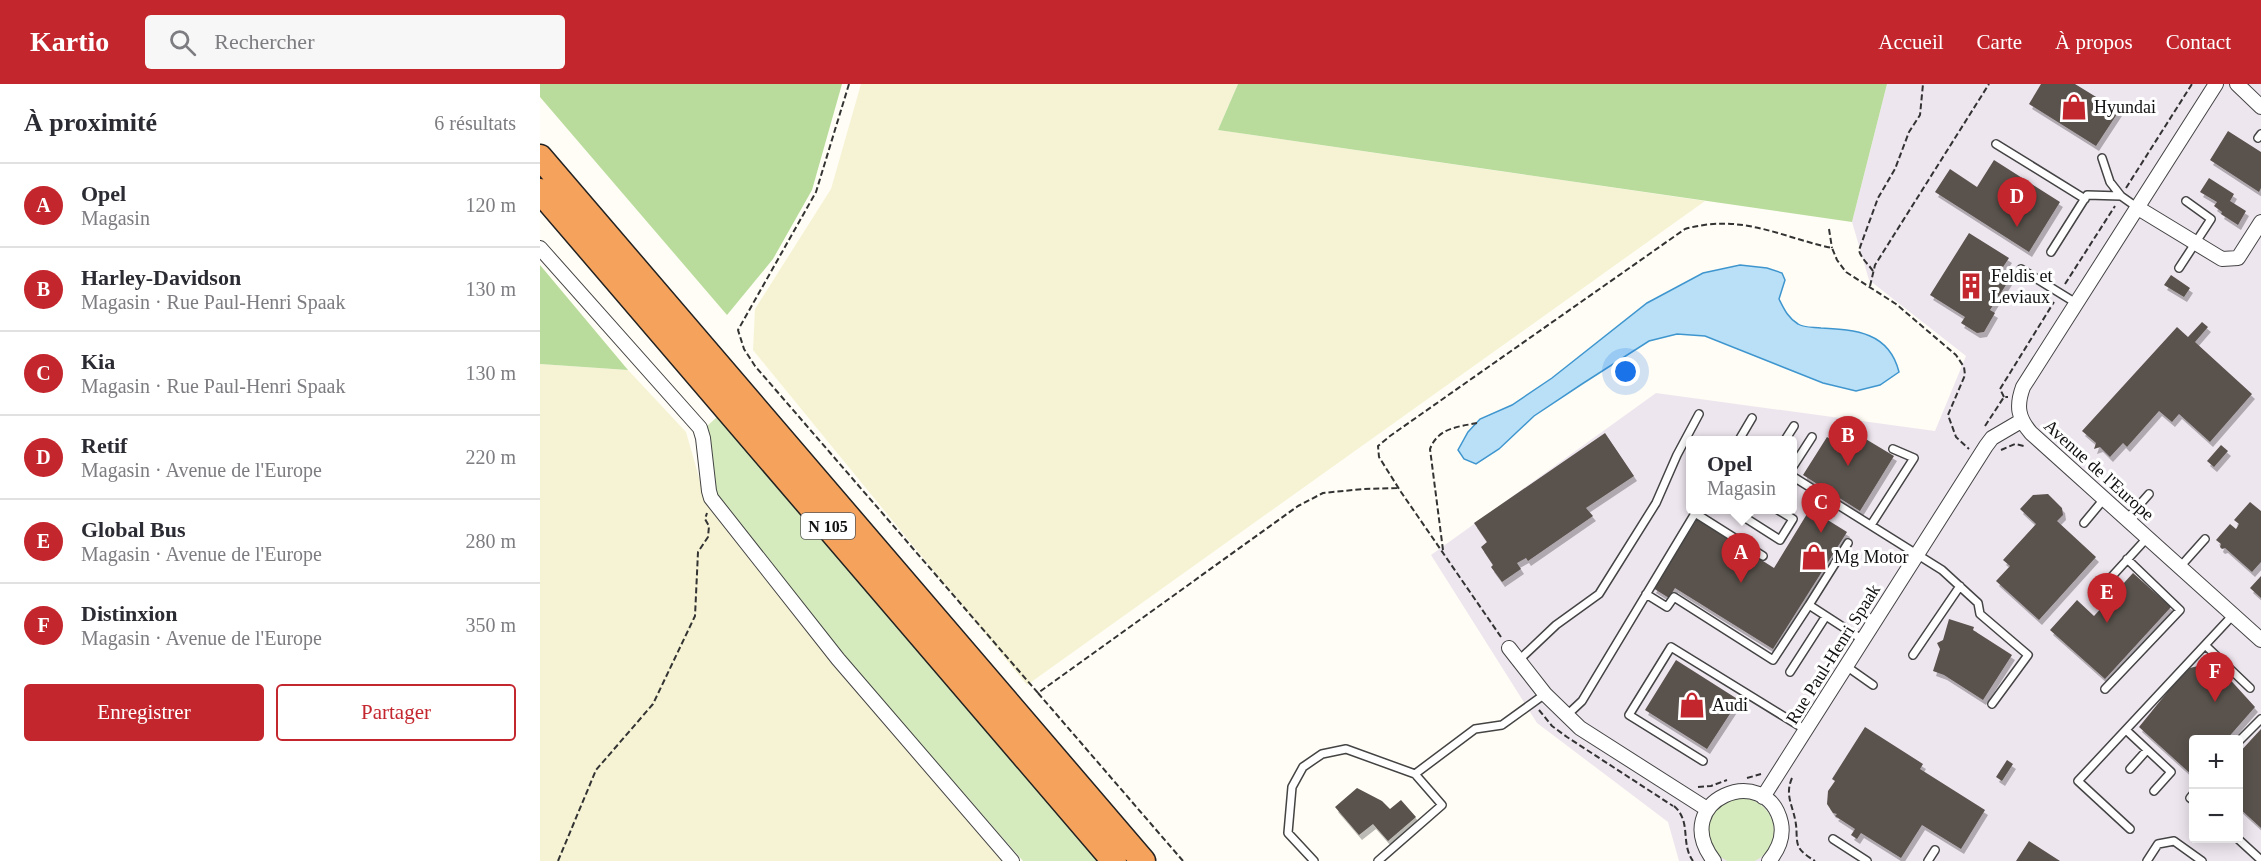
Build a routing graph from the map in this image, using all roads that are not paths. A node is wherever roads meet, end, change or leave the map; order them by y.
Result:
1 (2216, 84) edge
2 (2237, 84) edge
3 (2259, 100) edge
4 (1996, 144) dead end
5 (540, 157) edge
6 (2102, 158) dead end
7 (540, 191) edge
8 (2121, 196) junction
9 (2085, 199) junction
10 (2186, 201) dead end
11 (2138, 208) junction
12 (2261, 222) edge
13 (2196, 244) junction
14 (540, 248) edge
15 (2051, 252) dead end
16 (2179, 268) dead end
17 (2021, 269) dead end
18 (2076, 303) junction
19 (1700, 414) dead end
20 (1752, 418) dead end
21 (2022, 421) junction
22 (1794, 426) dead end
23 (1688, 436) edge
24 (1741, 436) edge
25 (1788, 436) edge
26 (1812, 437) dead end
27 (1686, 439) edge
28 (1893, 449) dead end
29 (1797, 460) edge
30 (1797, 479) edge
31 (2149, 494) dead end
32 (2104, 499) junction
33 (1694, 514) edge
34 (1700, 514) edge
35 (1739, 514) edge
36 (1785, 514) edge
37 (2127, 519) junction
38 (2084, 524) dead end
39 (1871, 525) junction
40 (2147, 538) junction
41 (2205, 538) dead end
42 (1848, 543) dead end
43 (1917, 555) junction
44 (1763, 556) dead end
45 (2127, 559) junction
46 (2180, 567) junction
47 (1960, 586) junction
48 (1646, 594) junction
49 (2094, 596) dead end
50 (1809, 605) junction
51 (2233, 615) junction
52 (1826, 616) junction
53 (1863, 640) junction
54 (2261, 640) edge
55 (2205, 645) junction
56 (1509, 648) road end
57 (1913, 655) dead end
58 (1519, 660) junction
59 (1846, 666) junction
60 (1790, 672) dead end
61 (1873, 685) dead end
62 (2250, 688) dead end
63 (2105, 689) dead end
64 (1545, 694) junction
65 (1992, 704) dead end
66 (1566, 716) junction
67 (2261, 719) edge
68 (1806, 730) junction
69 (2126, 730) junction
70 (2243, 737) edge
71 (2147, 750) junction
72 (1704, 761) dead end
73 (2130, 769) dead end
74 (1415, 774) junction
75 (2154, 791) dead end
76 (1763, 797) junction
77 (1707, 809) junction
78 (2130, 829) dead end
79 (1833, 839) dead end
80 (2242, 843) edge
81 (1935, 850) dead end
82 (1772, 857) edge
83 (2261, 860) edge
84 (1012, 861) edge
85 (1114, 861) edge
86 (1143, 861) edge
87 (1314, 861) edge
88 (1378, 861) edge
89 (1714, 861) edge
90 (1788, 861) edge
91 (1867, 861) edge
92 (1928, 861) edge
93 (2147, 861) edge
94 (2202, 861) edge

1 - 11 street, Avenue de l'Europe
2 - 3 street
4 - 9 lane
5 - 86 highway, N 105
6 - 8 lane
7 - 85 highway, N 105
8 - 9 lane
8 - 11 lane
9 - 15 lane
10 - 13 lane
11 - 13 street
11 - 18 street, Avenue de l'Europe
12 - 13 street
13 - 16 lane
14 - 84 street
17 - 18 lane
18 - 21 street, Avenue de l'Europe
19 - 23 lane
20 - 24 lane
21 - 32 street, Avenue de l'Europe
21 - 43 street, Rue Paul-Henri Spaak
22 - 25 lane
26 - 29 lane
27 - 58 lane
28 - 39 lane
30 - 39 lane
31 - 37 lane
32 - 37 street, Avenue de l'Europe
32 - 38 lane
33 - 48 lane
34 - 44 lane
35 - 36 lane
37 - 40 street, Avenue de l'Europe
39 - 43 lane
40 - 45 lane
40 - 46 street, Avenue de l'Europe
41 - 46 lane
42 - 50 lane
43 - 47 lane
43 - 53 street, Rue Paul-Henri Spaak
45 - 49 lane
45 - 63 lane
46 - 51 street, Avenue de l'Europe
47 - 57 lane
47 - 65 lane
48 - 50 lane
48 - 66 lane
50 - 52 lane
51 - 54 street, Avenue de l'Europe
51 - 55 lane
52 - 53 lane
52 - 60 lane
53 - 59 street, Rue Paul-Henri Spaak
55 - 62 lane
55 - 69 lane
56 - 58 street
58 - 64 street
59 - 61 lane
59 - 68 street, Rue Paul-Henri Spaak
64 - 66 street
64 - 74 lane
66 - 77 street
67 - 70 lane
68 - 72 lane
68 - 76 street, Rue Paul-Henri Spaak
69 - 71 lane
69 - 78 lane
71 - 73 lane
71 - 75 lane
74 - 87 lane
74 - 88 lane
76 - 77 street
76 - 82 street
77 - 89 street
79 - 91 lane
80 - 83 lane
81 - 92 lane
82 - 90 street
93 - 94 lane

